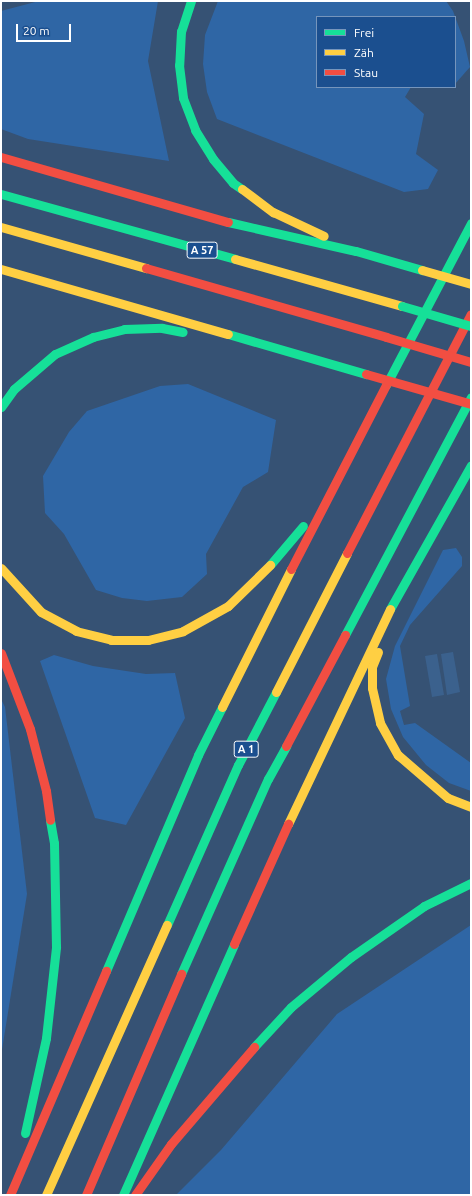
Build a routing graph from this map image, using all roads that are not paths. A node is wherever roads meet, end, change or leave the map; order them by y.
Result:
1 (191, 1) edge
2 (1, 157) edge
3 (1, 194) edge
4 (471, 212) edge
5 (471, 223) edge
6 (1, 227) edge
7 (459, 245) junction
8 (356, 251) junction
9 (1, 269) edge
10 (471, 284) edge
11 (471, 314) edge
12 (471, 326) edge
13 (260, 343) junction
14 (471, 362) edge
15 (471, 397) edge
16 (471, 404) edge
17 (1, 407) edge
18 (471, 465) edge
19 (471, 468) edge
20 (324, 501) junction
21 (1, 568) edge
22 (1, 653) edge
23 (471, 807) edge
24 (471, 883) edge
25 (9, 1195) edge
26 (46, 1195) edge
27 (86, 1195) edge
28 (123, 1195) edge
29 (135, 1195) edge

1 - 8 highway
2 - 8 highway
3 - 12 highway, A 57, bridge
4 - 7 highway
5 - 7 highway
6 - 14 highway, bridge
7 - 20 highway
8 - 10 highway, bridge
9 - 13 highway
11 - 26 highway, A 1
13 - 16 highway, bridge
13 - 17 highway
15 - 27 highway
18 - 28 highway
19 - 23 highway
20 - 21 highway
20 - 25 highway
22 - 25 highway
24 - 29 highway

